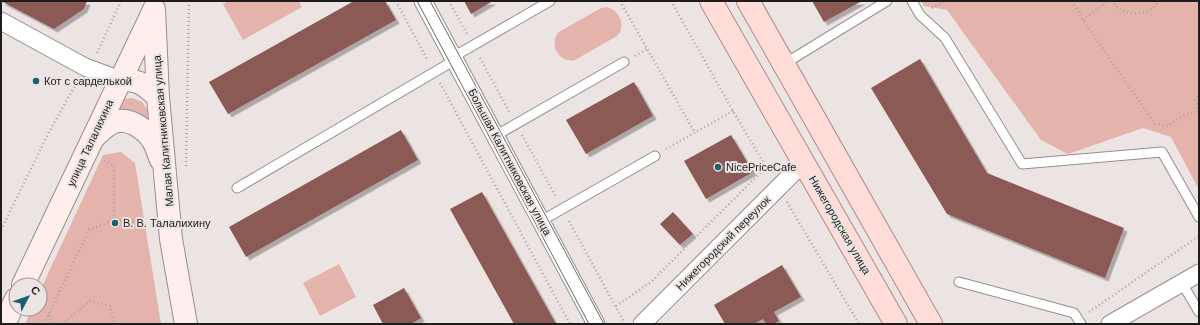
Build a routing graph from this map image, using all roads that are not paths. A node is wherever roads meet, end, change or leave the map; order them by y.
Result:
1 (423, 1) edge
2 (550, 1) edge
3 (711, 1) edge
4 (748, 1) edge
5 (887, 1) edge
6 (912, 1) edge
7 (155, 5) edge
8 (1, 21) edge
9 (454, 58) junction
10 (624, 62) dead end
11 (784, 64) junction
12 (120, 80) junction
13 (158, 97) junction
14 (496, 136) junction
15 (93, 138) junction
16 (655, 156) road end
17 (804, 162) junction
18 (176, 169) junction
19 (237, 188) dead end
20 (1199, 217) edge
21 (541, 221) junction
22 (1199, 273) edge
23 (27, 277) edge
24 (959, 282) dead end
25 (1182, 283) junction
26 (1199, 312) edge
27 (1080, 322) edge
28 (186, 324) edge
29 (596, 324) edge
30 (642, 324) edge
31 (896, 324) edge
32 (931, 324) edge
33 (1110, 324) edge

1 - 9 street, Большая Калитниковская улица
2 - 9 lane
3 - 17 main road, Нижегородская улица
4 - 11 main road
5 - 11 lane
6 - 20 lane
7 - 12 street, улица Талалихина
7 - 13 street, Малая Калитниковская улица
8 - 12 street
9 - 14 street, Большая Калитниковская улица
9 - 19 lane
10 - 14 lane
11 - 32 main road
12 - 13 street
12 - 15 street, улица Талалихина
13 - 18 street, Малая Калитниковская улица
14 - 21 street, Большая Калитниковская улица
15 - 18 street
15 - 23 street, улица Талалихина
16 - 21 lane
17 - 30 street, Нижегородский переулок
17 - 31 main road, Нижегородская улица
18 - 28 street, Малая Калитниковская улица
21 - 29 street, Большая Калитниковская улица
22 - 25 street
24 - 27 lane
25 - 26 lane
25 - 33 street

